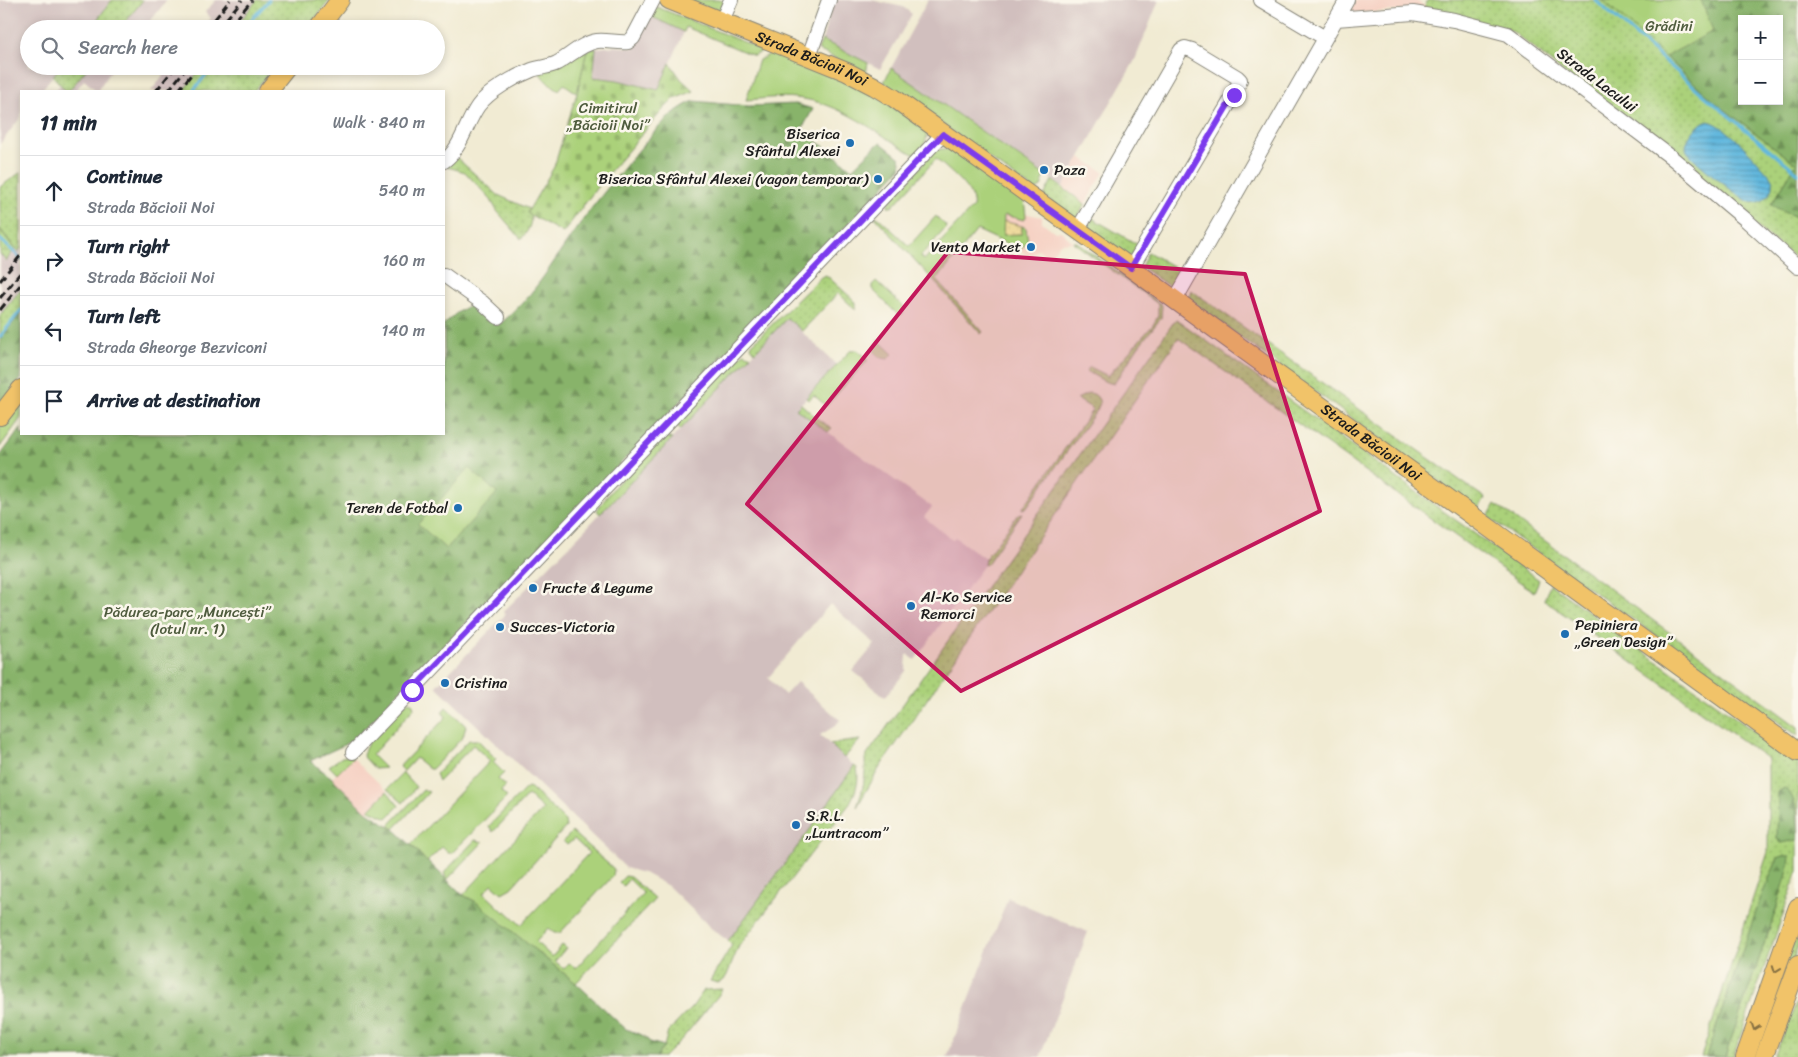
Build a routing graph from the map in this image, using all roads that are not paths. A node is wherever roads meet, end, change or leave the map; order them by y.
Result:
1 (340, 0) edge
2 (653, 0) edge
3 (669, 0) edge
4 (731, 0) edge
5 (830, 0) edge
6 (1261, 0) edge
7 (1347, 0) edge
8 (1336, 19) junction
9 (325, 20) edge
10 (722, 21) junction
11 (1325, 38) junction
12 (809, 56) junction
13 (281, 75) edge
14 (269, 90) edge
15 (943, 134) junction
16 (445, 160) edge
17 (1077, 230) junction
18 (1798, 267) edge
19 (1131, 268) junction
20 (445, 276) edge
21 (1175, 300) junction
22 (498, 317) dead end
23 (20, 390) edge
24 (0, 416) edge
25 (353, 752) dead end
26 (1798, 752) edge
27 (1798, 907) edge
28 (1798, 965) edge
29 (1745, 1057) edge
30 (1764, 1057) edge

1 - 9 main road
2 - 16 street
3 - 10 main road, Strada Băcioii Noi
4 - 10 street
5 - 12 street
6 - 11 street
7 - 8 street
8 - 11 street
8 - 18 street, Strada Lacului
10 - 12 main road, Strada Băcioii Noi
11 - 21 street
12 - 15 main road, Strada Băcioii Noi
13 - 14 main road
15 - 17 main road, Strada Băcioii Noi
15 - 25 street
17 - 19 main road, Strada Băcioii Noi
17 - 19 street
19 - 21 main road, Strada Băcioii Noi
20 - 22 street
21 - 26 main road, Strada Băcioii Noi
23 - 24 main road
27 -> 29 main road
28 - 30 main road

